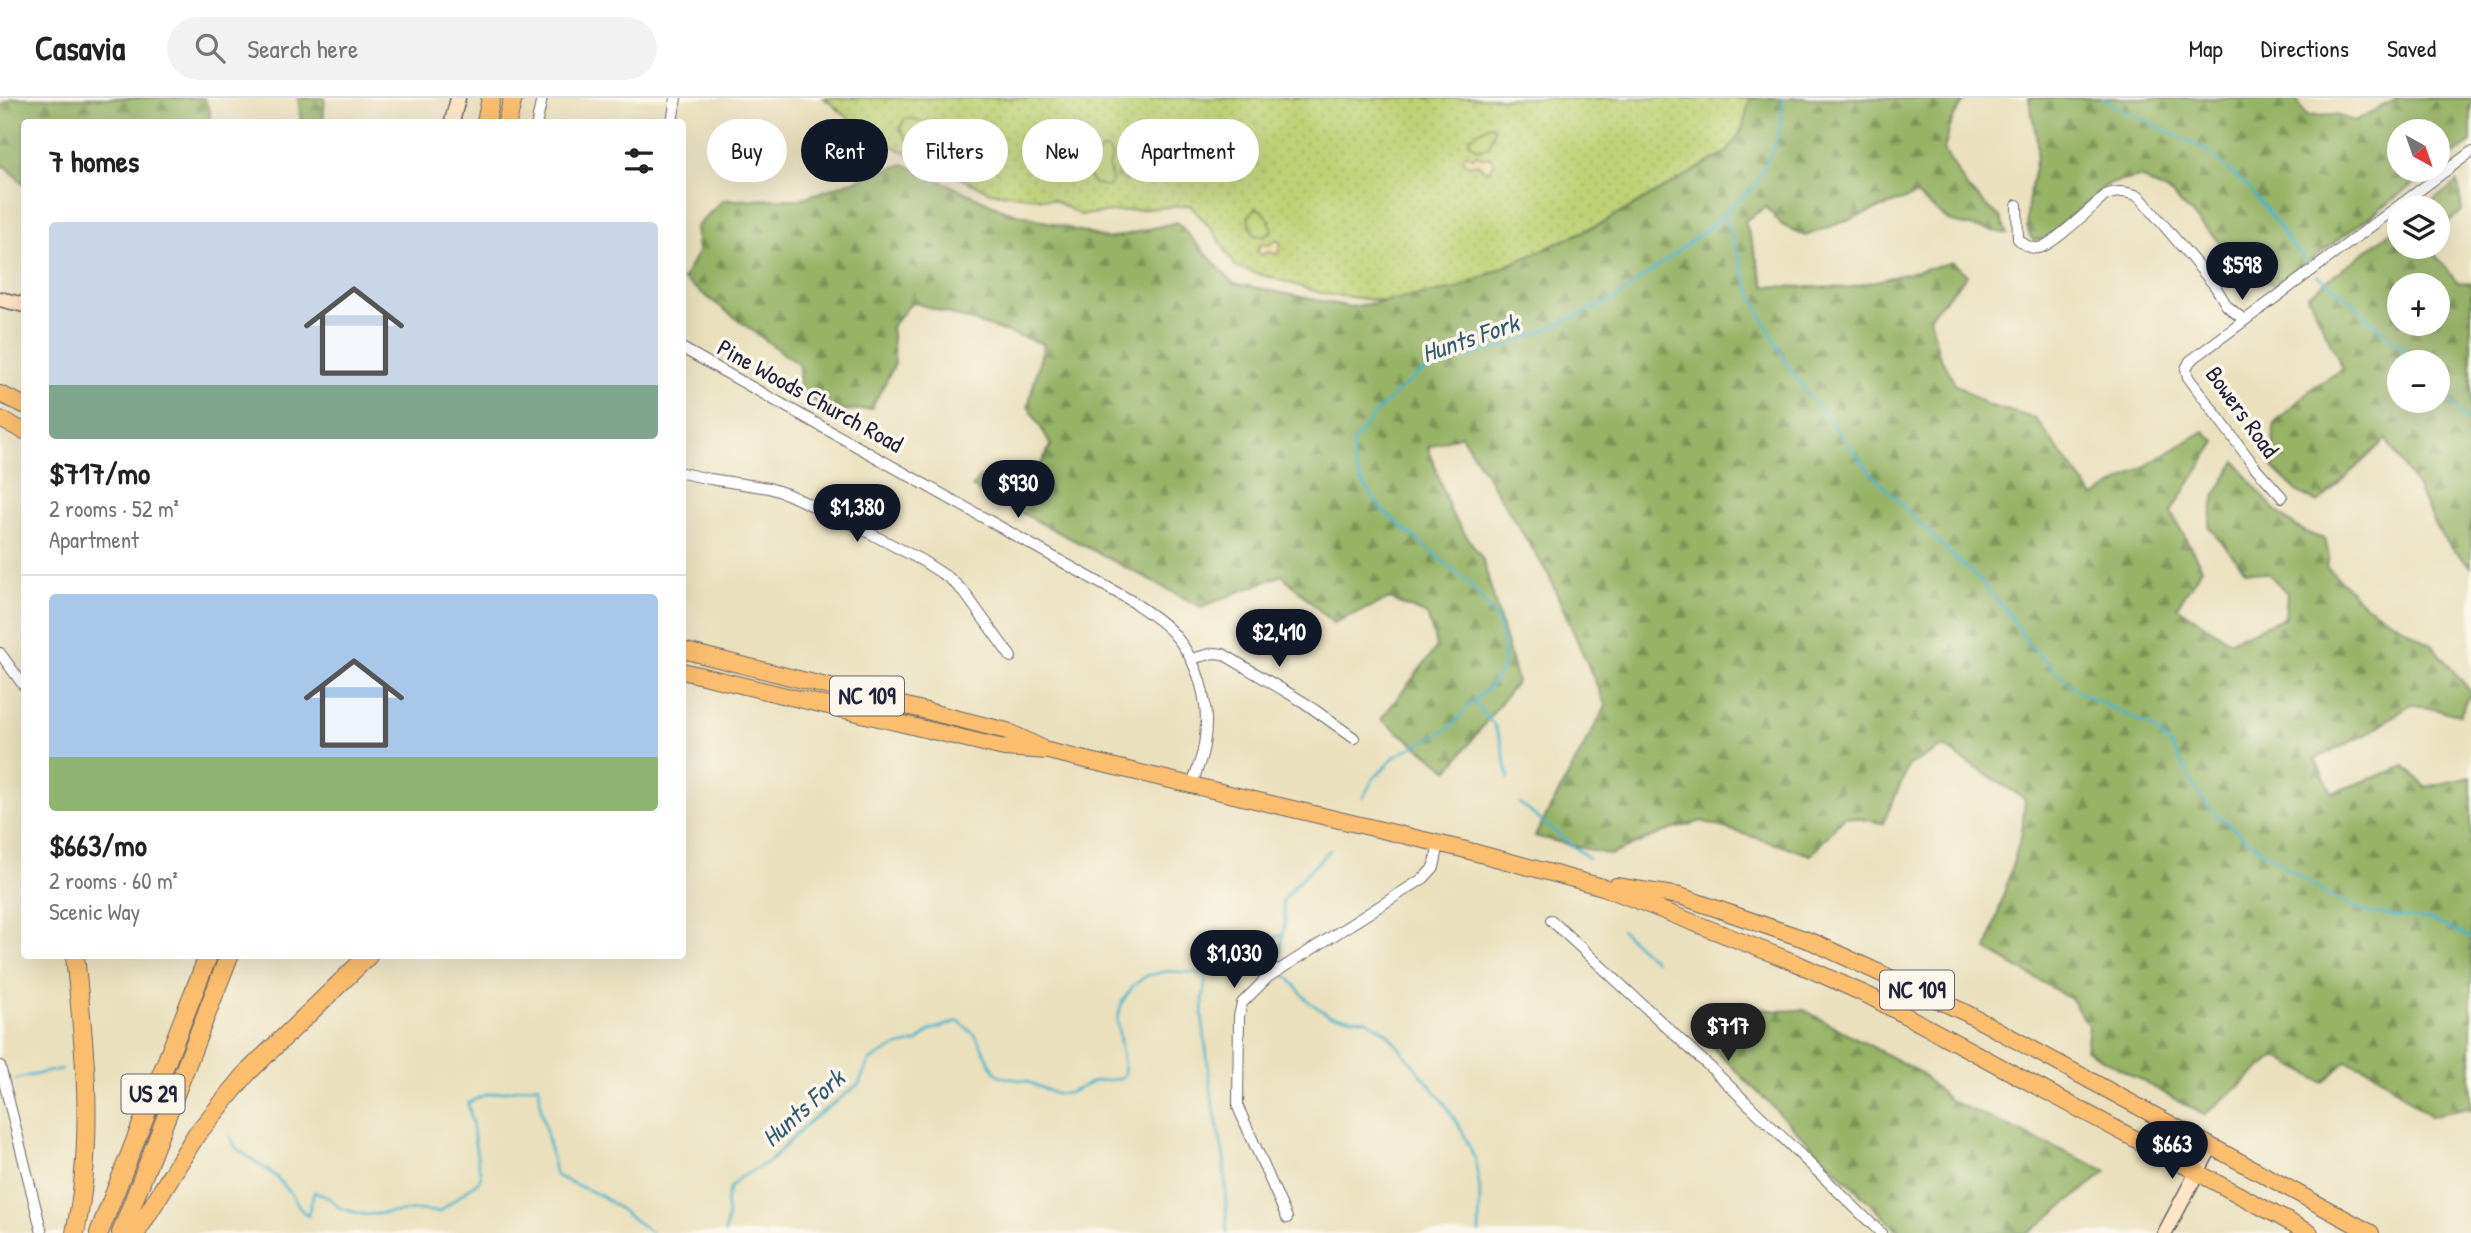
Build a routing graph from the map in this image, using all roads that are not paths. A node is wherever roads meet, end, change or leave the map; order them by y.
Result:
1 (458, 98) edge
2 (491, 98) edge
3 (513, 98) edge
4 (542, 98) edge
5 (676, 98) edge
6 (453, 119) edge
7 (487, 119) edge
8 (508, 119) edge
9 (538, 119) edge
10 (672, 119) edge
11 (2471, 152) edge
12 (2017, 205) dead end
13 (0, 299) edge
14 (21, 304) edge
15 (2244, 320) junction
16 (686, 350) edge
17 (0, 394) edge
18 (21, 404) edge
19 (0, 419) edge
20 (21, 430) edge
21 (686, 474) edge
22 (2282, 497) dead end
23 (686, 651) edge
24 (0, 653) edge
25 (1011, 657) dead end
26 (1191, 659) junction
27 (686, 672) edge
28 (21, 682) edge
29 (1354, 738) dead end
30 (1048, 751) junction
31 (1191, 786) junction
32 (1438, 844) junction
33 (1603, 887) junction
34 (1551, 920) dead end
35 (75, 959) edge
36 (207, 959) edge
37 (228, 959) edge
38 (365, 959) edge
39 (0, 1066) edge
40 (2211, 1146) junction
41 (2196, 1173) junction
42 (1287, 1218) dead end
43 (42, 1233) edge
44 (75, 1233) edge
45 (99, 1233) edge
46 (121, 1233) edge
47 (136, 1233) edge
48 (1881, 1233) edge
49 (2165, 1233) edge
50 (2310, 1233) edge
51 (2371, 1233) edge

1 - 6 street
2 - 7 highway
3 - 8 highway
4 - 9 street
5 - 10 street
11 - 15 street, Bowers Road
12 - 15 street
13 - 14 street
15 - 22 street, Bowers Road
16 - 26 street, Pine Woods Church Road
17 - 18 main road
19 - 20 main road
21 - 25 street
23 - 30 main road, NC 109
24 - 28 street
26 - 29 street
26 - 31 street, Pine Woods Church Road
27 - 30 main road, NC 109
30 - 31 main road, NC 109
31 - 32 main road, NC 109
32 - 33 main road, NC 109
32 - 42 street
33 - 40 main road, NC 109
33 - 41 main road, NC 109
34 - 48 street
35 - 44 highway
36 - 45 highway, US 29
37 - 46 highway, US 29
38 - 47 highway
39 - 43 street
40 - 41 street
40 - 51 main road, NC 109
41 - 49 street
41 - 50 main road, NC 109

